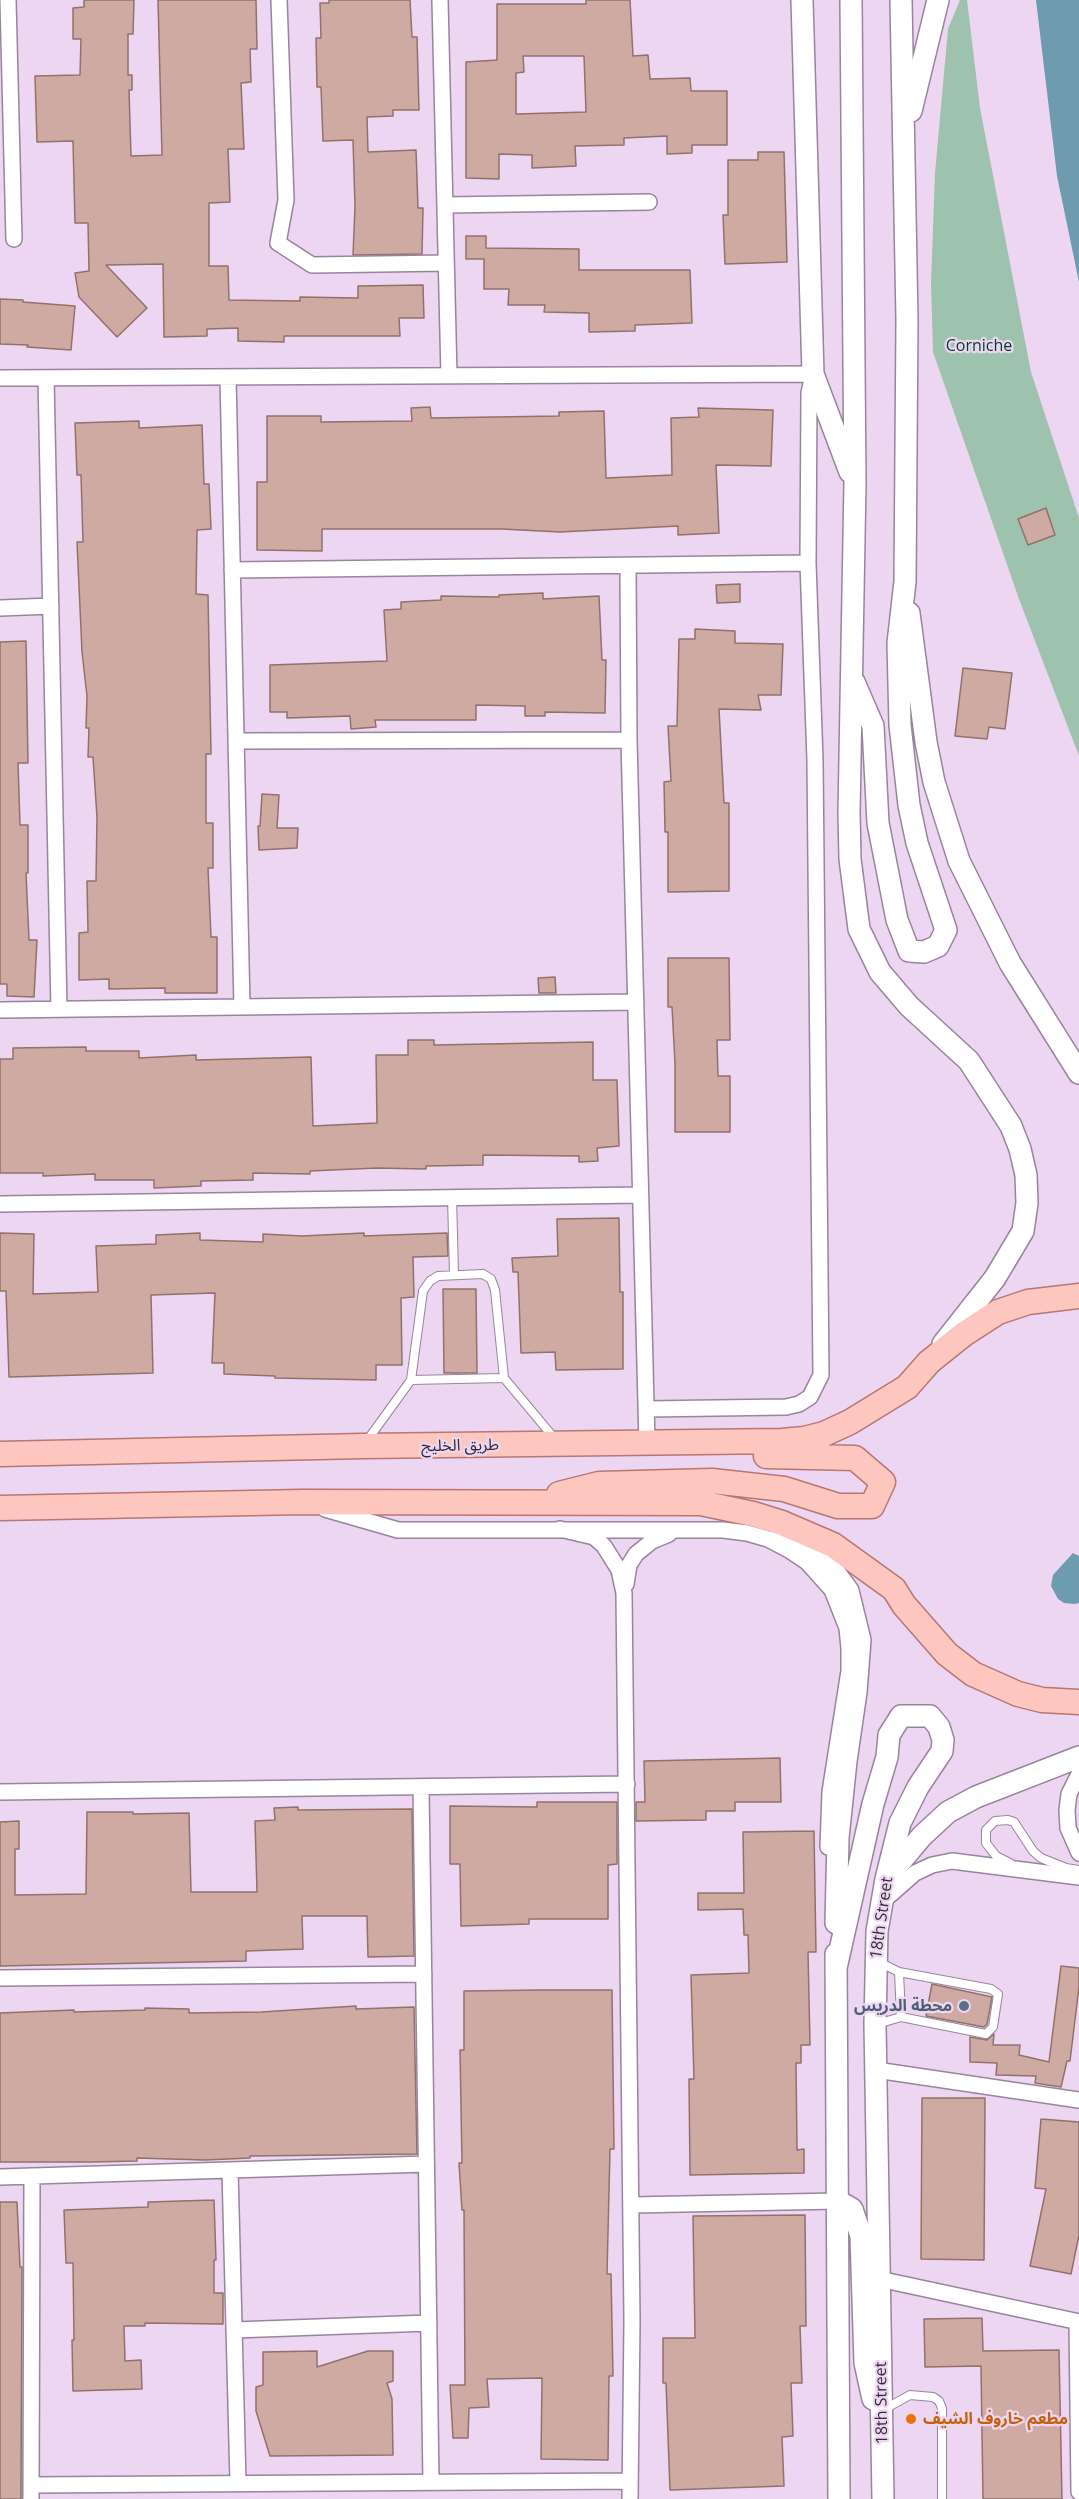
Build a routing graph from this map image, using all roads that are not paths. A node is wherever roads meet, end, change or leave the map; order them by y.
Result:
1 (8, 0) edge
2 (279, 0) edge
3 (440, 0) edge
4 (802, 0) edge
5 (851, 0) edge
6 (901, 0) edge
7 (938, 0) edge
8 (904, 140) junction
9 (649, 202) dead end
10 (445, 205) junction
11 (14, 239) dead end
12 (446, 262) junction
13 (813, 374) junction
14 (449, 376) junction
15 (228, 377) junction
16 (0, 378) edge
17 (46, 378) junction
18 (855, 483) junction
19 (808, 563) junction
20 (628, 567) junction
21 (232, 570) junction
22 (906, 582) junction
23 (51, 606) junction
24 (0, 608) edge
25 (851, 675) junction
26 (629, 740) junction
27 (236, 741) junction
28 (636, 1002) junction
29 (242, 1007) junction
30 (58, 1009) junction
31 (0, 1010) edge
32 (1079, 1073) edge
33 (640, 1195) junction
34 (452, 1197) junction
35 (0, 1204) edge
36 (454, 1274) junction
37 (1079, 1296) edge
38 (929, 1362) junction
39 (504, 1378) junction
40 (411, 1380) junction
41 (646, 1409) junction
42 (647, 1443) junction
43 (560, 1444) junction
44 (363, 1446) junction
45 (0, 1454) edge
46 (302, 1502) junction
47 (524, 1503) junction
48 (0, 1508) edge
49 (753, 1514) junction
50 (560, 1529) junction
51 (678, 1531) junction
52 (624, 1593) junction
53 (1079, 1702) edge
54 (1079, 1757) edge
55 (1079, 1774) edge
56 (627, 1784) junction
57 (421, 1787) junction
58 (0, 1792) edge
59 (1079, 1853) edge
60 (1027, 1870) junction
61 (1079, 1870) edge
62 (1079, 1877) edge
63 (886, 1879) junction
64 (881, 1903) junction
65 (875, 1960) junction
66 (836, 1968) junction
67 (899, 1972) junction
68 (424, 1974) junction
69 (0, 1978) edge
70 (901, 2017) junction
71 (875, 2024) junction
72 (876, 2070) junction
73 (1079, 2100) edge
74 (426, 2164) junction
75 (230, 2170) junction
76 (32, 2176) junction
77 (0, 2177) edge
78 (838, 2201) junction
79 (631, 2205) junction
80 (879, 2279) junction
81 (1078, 2322) edge
82 (429, 2323) junction
83 (234, 2331) junction
84 (882, 2411) junction
85 (882, 2438) junction
86 (630, 2481) junction
87 (431, 2482) junction
88 (238, 2483) junction
89 (31, 2492) edge
90 (1079, 2492) edge
91 (630, 2499) edge
92 (839, 2499) edge
93 (883, 2499) edge
94 (942, 2499) edge

1 - 11 street
2 - 12 street
3 - 10 street
4 - 13 street
5 - 18 street
6 - 8 street
7 - 8 street
8 - 22 street
9 - 10 street
10 - 12 street
12 - 14 street
13 - 14 street
13 - 18 street
13 - 19 street
14 - 15 street
15 - 17 street
15 - 21 street
16 - 17 street
17 - 23 street
18 - 25 street
19 - 20 street
19 - 41 street
20 - 21 street
20 - 26 street
21 - 27 street
22 - 25 street
22 - 32 street
23 - 24 street
23 - 30 street
25 - 38 street
26 - 27 street
26 - 28 street
27 - 29 street
28 - 29 street
28 - 33 street
29 - 30 street
30 - 31 street
33 - 34 street
33 - 41 street
34 - 35 street
34 - 36 lane
36 - 39 lane
36 - 40 lane
37 - 38 main road, طريق الخليج
38 - 42 main road, طريق الخليج
39 - 40 lane
39 - 43 lane
40 - 44 lane
41 - 42 street
42 - 43 main road, طريق الخليج
42 - 47 main road
43 - 44 main road, طريق الخليج
44 - 45 main road, طريق الخليج
46 - 47 main road
46 - 48 main road
46 - 50 street
47 - 49 main road
49 - 53 main road
49 - 66 street
50 - 51 street
50 - 52 street
51 - 52 street
51 - 66 street
52 - 56 street
54 - 63 street
55 - 59 street
56 - 57 street
56 - 79 street
57 - 58 street
57 - 68 street
60 - 61 lane
60 - 62 street
60 - 64 street
63 - 64 street, 18th Street
63 - 66 street, 18th Street
64 - 65 street, 18th Street
65 - 67 lane
65 - 71 street, 18th Street
66 - 78 street
67 - 70 lane
67 - 70 lane
68 - 69 street
68 - 74 street
70 - 71 lane
71 - 72 street, 18th Street
72 - 73 street
72 - 80 street, 18th Street
74 - 75 street
74 - 82 street
75 - 76 street
75 - 83 street
76 - 77 street
76 - 89 street
78 - 79 street
78 - 85 street
78 - 92 street
79 - 86 street
80 - 81 street
80 - 84 street, 18th Street
81 - 90 street
82 - 83 street
82 - 87 street
83 - 88 street
84 - 85 street, 18th Street
84 - 94 lane
85 - 93 street, 18th Street
86 - 87 street
86 - 91 street
87 - 88 street
88 - 89 street

